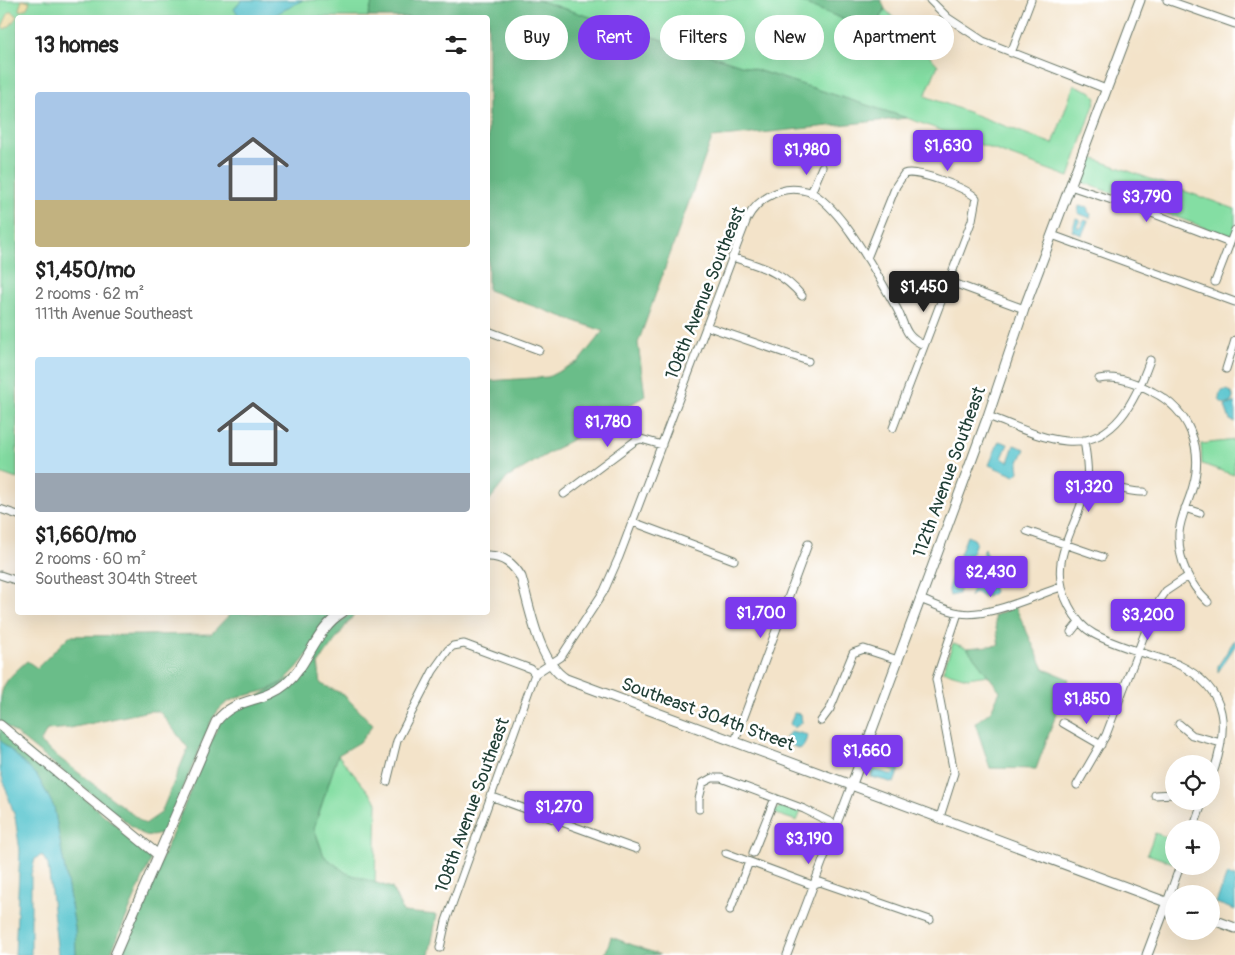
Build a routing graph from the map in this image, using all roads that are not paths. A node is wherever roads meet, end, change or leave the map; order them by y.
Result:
1 (930, 0) edge
2 (1031, 0) edge
3 (1140, 0) edge
4 (1167, 0) edge
5 (1235, 24) edge
6 (1010, 53) junction
7 (1106, 89) junction
8 (822, 166) dead end
9 (1070, 186) junction
10 (811, 193) junction
11 (1235, 230) edge
12 (1052, 235) junction
13 (1230, 243) junction
14 (732, 256) junction
15 (867, 258) junction
16 (948, 280) junction
17 (1215, 282) dead end
18 (802, 296) dead end
19 (1235, 302) edge
20 (1024, 309) junction
21 (706, 326) junction
22 (490, 332) edge
23 (1235, 340) edge
24 (924, 345) junction
25 (539, 350) dead end
26 (1150, 360) dead end
27 (808, 361) dead end
28 (1226, 369) dead end
29 (1099, 379) dead end
30 (1141, 385) junction
31 (988, 416) junction
32 (893, 428) dead end
33 (1084, 440) junction
34 (662, 444) junction
35 (1088, 481) junction
36 (1144, 492) dead end
37 (564, 494) dead end
38 (1185, 508) junction
39 (0, 509) edge
40 (1200, 513) dead end
41 (15, 515) edge
42 (633, 522) junction
43 (1028, 531) dead end
44 (808, 544) dead end
45 (1064, 544) junction
46 (490, 556) edge
47 (1102, 557) dead end
48 (734, 560) dead end
49 (0, 575) edge
50 (1187, 577) junction
51 (15, 580) edge
52 (1061, 587) junction
53 (920, 600) junction
54 (1208, 602) dead end
55 (958, 613) junction
56 (340, 615) edge
57 (1079, 622) junction
58 (1071, 632) dead end
59 (1137, 649) junction
60 (898, 660) junction
61 (550, 665) junction
62 (535, 674) junction
63 (821, 721) dead end
64 (1063, 723) dead end
65 (1179, 724) dead end
66 (0, 725) edge
67 (735, 741) junction
68 (1221, 743) junction
69 (1101, 745) junction
70 (1218, 755) edge
71 (387, 782) dead end
72 (852, 784) junction
73 (1077, 785) dead end
74 (1165, 794) edge
75 (1155, 795) dead end
76 (490, 796) junction
77 (776, 798) junction
78 (699, 809) dead end
79 (940, 817) junction
80 (836, 825) junction
81 (636, 849) dead end
82 (726, 853) dead end
83 (753, 853) dead end
84 (158, 854) junction
85 (749, 862) junction
86 (812, 885) junction
87 (1165, 902) edge
88 (730, 910) dead end
89 (1165, 915) edge
90 (930, 920) dead end
91 (1220, 922) edge
92 (1235, 928) edge
93 (440, 948) dead end
94 (115, 955) edge
95 (787, 955) edge
96 (1147, 955) edge

1 - 6 street
2 - 6 street
3 - 7 street, 112th Avenue Southeast
4 - 5 street
6 - 7 street
7 - 9 street, 112th Avenue Southeast
8 - 10 street
9 - 12 street, 112th Avenue Southeast
9 - 13 street
10 - 14 street, 108th Avenue Southeast
10 - 15 street
11 - 13 street
12 - 19 street
12 - 20 street, 112th Avenue Southeast
13 - 17 street
14 - 18 street
14 - 21 street, 108th Avenue Southeast
15 - 16 street
15 - 24 street
16 - 20 street
16 - 24 street
20 - 31 street, 112th Avenue Southeast
21 - 27 street
21 - 34 street, 108th Avenue Southeast
22 - 25 street
23 - 28 street
24 - 32 street
26 - 30 street
29 - 30 street
30 - 33 street
30 - 38 street
31 - 33 street
31 - 53 street, 112th Avenue Southeast
33 - 35 street
34 - 37 street
34 - 42 street, 108th Avenue Southeast
35 - 36 street
35 - 45 street
38 - 40 street
38 - 50 street
39 - 41 street
42 - 48 street
42 - 61 street, 108th Avenue Southeast
43 - 45 street
44 - 67 street
45 - 47 street
45 - 52 street
46 - 61 street
49 - 51 street
50 - 54 street
50 - 59 street
52 - 55 street
52 - 57 street
53 - 55 street
53 - 60 street, 112th Avenue Southeast
55 - 79 street
56 - 84 street
57 - 58 street
57 - 59 street
59 - 68 street
59 - 69 street
60 - 63 street
60 - 72 street, 112th Avenue Southeast
61 - 62 street
61 - 67 street, Southeast 304th Street
62 - 71 street
62 - 76 street, 108th Avenue Southeast
64 - 69 street
65 - 68 street
66 - 84 street
67 - 72 street, Southeast 304th Street
68 - 70 street
69 - 73 street
72 - 79 street, Southeast 304th Street
72 - 80 street, 112th Avenue Southeast
74 - 75 street
76 - 81 street
76 - 93 street, 108th Avenue Southeast
77 - 78 street
77 - 80 street
77 - 83 street
79 - 87 street, Southeast 304th Street
80 - 86 street, 112th Avenue Southeast
82 - 85 street
84 - 94 street
85 - 86 street
85 - 88 street
86 - 90 street
86 - 95 street, 112th Avenue Southeast
89 - 96 street
91 - 92 street

